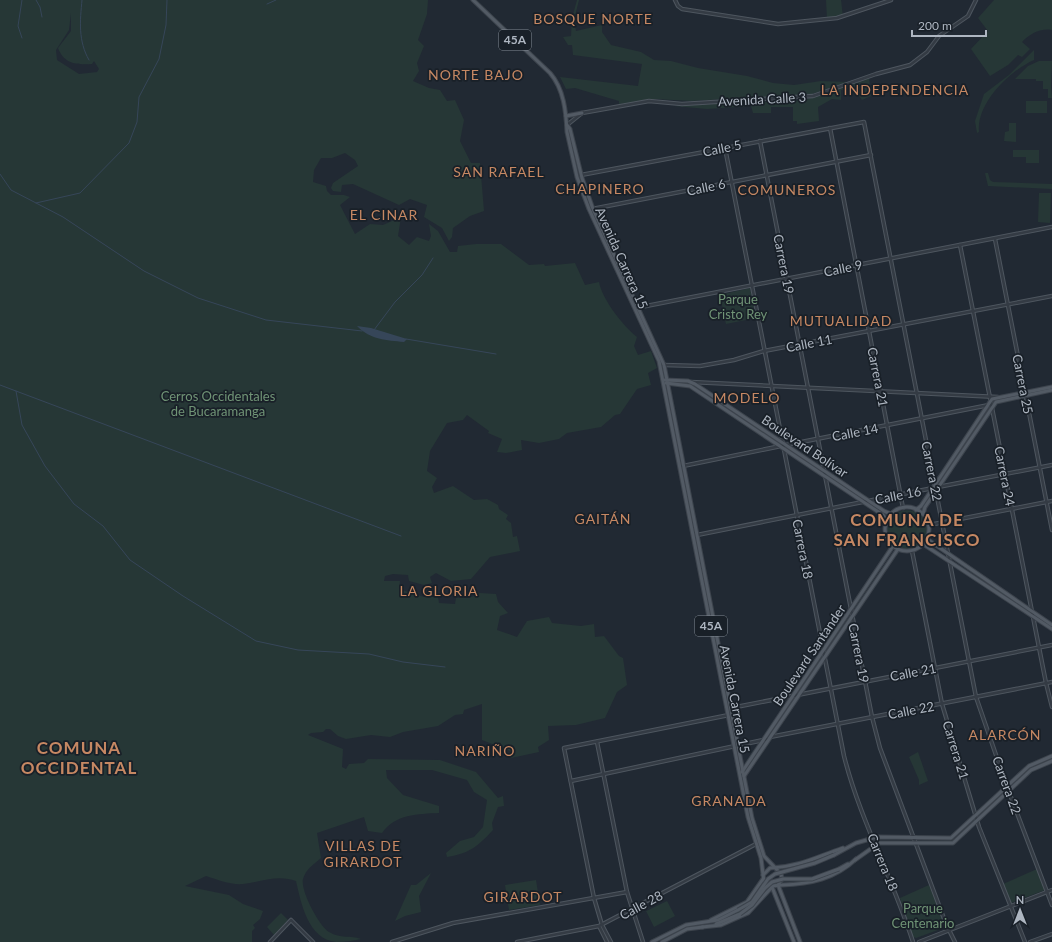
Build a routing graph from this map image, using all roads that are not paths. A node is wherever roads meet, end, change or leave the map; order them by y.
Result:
1 (473, 0) edge
2 (675, 0) edge
3 (891, 0) edge
4 (976, 0) edge
5 (582, 113) junction
6 (566, 116) junction
7 (864, 122) joint
8 (567, 125) junction
9 (830, 128) junction
10 (760, 141) junction
11 (725, 148) junction
12 (871, 155) junction
13 (836, 162) junction
14 (581, 175) junction
15 (767, 175) junction
16 (732, 182) junction
17 (591, 209) junction
18 (1052, 227) edge
19 (995, 239) junction
20 (960, 245) junction
21 (890, 259) junction
22 (856, 265) junction
23 (787, 279) junction
24 (752, 286) junction
25 (1052, 296) edge
26 (1007, 304) junction
27 (636, 308) junction
28 (973, 311) junction
29 (903, 325) junction
30 (869, 331) junction
31 (799, 345) junction
32 (764, 351) junction
33 (660, 365) junction
34 (664, 365) junction
35 (663, 381) junction
36 (667, 381) junction
37 (688, 382) junction
38 (771, 386) junction
39 (808, 387) junction
40 (1052, 388) edge
41 (880, 391) junction
42 (916, 393) junction
43 (1025, 394) junction
44 (989, 396) junction
45 (994, 402) junction
46 (980, 407) junction
47 (983, 412) junction
48 (922, 418) junction
49 (887, 425) junction
50 (818, 439) junction
51 (783, 446) junction
52 (1052, 465) edge
53 (683, 466) junction
54 (1040, 467) junction
55 (824, 471) junction
56 (1005, 474) junction
57 (825, 477) junction
58 (935, 488) junction
59 (900, 495) junction
60 (868, 501) junction
61 (1052, 501) edge
62 (863, 502) junction
63 (1046, 502) junction
64 (831, 508) junction
65 (903, 508) junction
66 (1012, 509) junction
67 (916, 510) junction
68 (891, 514) junction
69 (923, 514) junction
70 (796, 515) junction
71 (887, 521) junction
72 (942, 523) junction
73 (929, 525) junction
74 (1052, 530) edge
75 (697, 535) junction
76 (927, 539) junction
77 (923, 544) junction
78 (893, 546) junction
79 (898, 549) junction
80 (912, 551) junction
81 (948, 554) junction
82 (949, 560) junction
83 (997, 592) junction
84 (992, 594) dead end
85 (851, 610) junction
86 (1031, 610) junction
87 (852, 615) junction
88 (1032, 616) junction
89 (1052, 625) edge
90 (1052, 629) edge
91 (1052, 645) edge
92 (1039, 648) junction
93 (823, 651) junction
94 (824, 656) junction
95 (969, 661) junction
96 (935, 668) junction
97 (865, 682) junction
98 (1052, 682) edge
99 (1046, 683) junction
100 (831, 688) junction
101 (798, 695) junction
102 (793, 696) junction
103 (976, 697) junction
104 (942, 704) junction
105 (1052, 707) edge
106 (729, 708) junction
107 (730, 715) junction
108 (872, 717) junction
109 (838, 724) junction
110 (769, 738) junction
111 (763, 740) junction
112 (597, 742) junction
113 (736, 747) junction
114 (1052, 756) edge
115 (1052, 761) edge
116 (743, 771) junction
117 (604, 774) junction
118 (742, 775) junction
119 (571, 781) junction
120 (1007, 787) junction
121 (1009, 792) junction
122 (976, 816) junction
123 (977, 821) junction
124 (873, 838) junction
125 (915, 838) junction
126 (856, 843) junction
127 (917, 843) junction
128 (756, 844) junction
129 (876, 844) junction
130 (856, 859) junction
131 (776, 868) junction
132 (763, 878) junction
133 (778, 885) junction
134 (772, 886) junction
135 (1052, 890) edge
136 (627, 892) junction
137 (1047, 892) junction
138 (594, 898) junction
139 (1052, 905) edge
140 (1011, 906) junction
141 (632, 909) junction
142 (739, 912) junction
143 (704, 922) junction
144 (601, 926) junction
145 (702, 927) junction
146 (950, 930) junction
147 (1052, 934) edge
148 (270, 942) edge
149 (314, 942) edge
150 (392, 942) edge
151 (517, 942) edge
152 (607, 942) edge
153 (611, 942) edge
154 (643, 942) edge
155 (652, 942) edge
156 (662, 942) edge
157 (794, 942) edge
158 (800, 942) edge
159 (913, 942) edge
160 (919, 942) edge
161 (955, 942) edge
162 (1025, 942) edge
163 (1030, 942) edge

1 - 6 main road, 45A
2 - 3 street
4 - 5 street, Avenida Calle 3
5 - 6 main road
5 - 8 street, Avenida Calle 3
6 - 8 main road, 45A
7 - 9 street, Calle 5
7 - 12 street, Carrera 22
8 - 14 main road, Avenida Carrera 15 / 45A
8 - 17 main road, Avenida Carrera 15 / 45A
9 - 10 street, Calle 5
9 - 13 street, Carrera 21
10 - 11 street, Calle 5
10 - 15 street, Carrera 19
11 - 14 street, Calle 5
11 - 16 street, Carrera 18
12 - 13 street, Calle 6
12 - 21 street, Carrera 22
13 - 15 street, Calle 6
13 - 22 street, Carrera 21
14 - 17 main road, Avenida Carrera 15 / 45A
15 - 16 street, Calle 6
15 - 23 street, Carrera 19
16 - 17 street, Calle 6
16 - 24 street, Carrera 18
17 - 27 main road, Avenida Carrera 15 / 45A
18 - 19 street, Calle 9
19 - 20 street, Calle 9
19 - 26 street, Carrera 25
20 - 21 street, Calle 9
20 - 28 street, Carrera 24
21 - 22 street, Calle 9
21 - 29 street, Carrera 22
22 - 23 street, Calle 9
22 - 30 street, Carrera 21
23 - 24 street, Calle 9
23 - 31 street, Carrera 19
24 - 27 street, Calle 9
24 - 32 street, Carrera 18
25 - 26 street, Calle 11
26 - 28 street, Calle 11
26 - 43 street, Carrera 25
27 - 33 main road, Avenida Carrera 15 / 45A
27 - 34 main road, Avenida Carrera 15 / 45A
28 - 29 street, Calle 11
28 - 44 street, Carrera 24
29 - 30 street, Calle 11
29 - 42 street, Carrera 22
30 - 31 street, Calle 11
30 - 41 street, Carrera 21
31 - 32 street, Calle 11
31 - 39 street, Carrera 19
32 - 34 street, Calle 11
32 - 38 street, Carrera 18
33 - 34 street, Calle 11
33 - 35 main road, Avenida Carrera 15 / 45A
34 - 36 main road, Avenida Carrera 15 / 45A
35 - 36 main road
35 - 106 main road, Avenida Carrera 15 / 45A
36 - 37 main road, Boulevard Bolívar
36 - 51 main road, Boulevard Bolívar
36 - 53 main road, Avenida Carrera 15 / 45A
37 - 38 street
37 - 51 main road, Boulevard Bolívar
38 - 39 street
38 - 51 street, Carrera 18
39 - 41 street
39 - 50 street, Carrera 19
40 - 43 main road
41 - 42 street
41 - 49 street, Carrera 21
42 - 44 street
42 - 48 street, Carrera 22
43 - 45 main road
43 - 54 street, Carrera 25
44 - 45 street
44 - 45 street, Carrera 24
45 - 46 street, Calle 14
45 - 47 main road
45 - 56 street, Carrera 24
45 - 58 main road
46 - 47 street
46 - 48 street, Calle 14
47 - 58 main road
48 - 49 street, Calle 14
48 - 58 street, Carrera 22
49 - 50 street, Calle 14
49 - 59 street, Carrera 21
50 - 51 street, Calle 14
50 - 55 street, Carrera 19
51 - 53 street, Calle 14
51 - 55 main road, Boulevard Bolívar
51 - 57 main road, Boulevard Bolívar
51 - 70 street, Carrera 18
52 - 54 street, Calle 16
53 - 75 main road, Avenida Carrera 15 / 45A
54 - 56 street, Calle 16
54 - 63 street, Carrera 25
55 - 57 street, Carrera 19
55 - 60 main road, Boulevard Bolívar
56 - 58 street, Calle 16
56 - 66 street, Carrera 24
57 - 62 main road, Boulevard Bolívar
57 - 64 street, Carrera 19
58 - 59 street, Calle 16
58 - 67 main road
58 - 69 main road
58 - 72 street, Carrera 22
59 - 60 street, Calle 16
59 - 65 street, Carrera 21
60 - 62 street, Calle 16
60 - 68 main road, Boulevard Bolívar
61 - 63 street
62 - 64 street, Calle 16
62 - 71 main road, Boulevard Bolívar
63 - 66 street
63 - 74 street, Carrera 25
64 - 70 street, Calle 16
64 - 85 street, Carrera 19
65 - 67 main road
65 - 68 main road
66 - 72 street
66 - 86 street, Carrera 24
67 - 69 main road
68 - 71 main road
69 - 73 main road
70 - 75 street, Calle 16
70 - 93 street, Carrera 18
71 - 78 main road
72 - 73 street
72 - 81 street, Carrera 22
73 - 76 main road
75 - 106 main road, Avenida Carrera 15 / 45A
76 - 77 main road
76 - 81 main road
77 - 80 main road
77 - 82 main road
78 - 79 main road
78 - 85 main road, Boulevard Santander
79 - 80 main road
79 - 87 main road, Boulevard Santander
80 - 96 street, Carrera 21
81 - 82 street, Carrera 22
81 - 86 main road
82 - 83 main road
82 - 95 street, Carrera 22
83 - 84 main road
83 - 88 main road
85 - 87 street, Carrera 19
85 - 93 main road, Boulevard Santander
86 - 88 street, Carrera 24
86 - 89 main road
87 - 94 main road, Boulevard Santander
87 - 97 street, Carrera 19
88 - 90 main road
88 - 92 street, Carrera 24
91 - 92 street, Calle 21
92 - 95 street, Calle 21
92 - 99 street, Carrera 24
93 - 94 street, Carrera 18
93 - 102 main road, Boulevard Santander
94 - 100 street, Carrera 18
94 - 101 main road, Boulevard Santander
95 - 96 street, Calle 21
95 - 103 street, Carrera 22
96 - 97 street, Calle 21
96 - 104 street, Carrera 21
97 - 100 street, Calle 21
97 - 108 street, Carrera 19
98 - 99 street, Calle 22
99 - 103 street, Calle 22
99 - 105 street, Carrera 24
100 - 101 street, Calle 21
100 - 109 street, Carrera 18
101 - 102 street, Calle 21
101 - 110 main road, Boulevard Santander
102 - 106 street, Calle 21
102 - 111 main road, Boulevard Santander
103 - 104 street, Calle 22
103 - 120 street, Carrera 22
104 - 108 street, Calle 22
104 - 122 street, Carrera 21
106 - 107 main road, Avenida Carrera 15 / 45A
107 - 112 street
107 - 113 main road, Avenida Carrera 15 / 45A
108 - 109 street, Calle 22
108 - 125 street, Carrera 19
109 - 110 street, Calle 22
109 - 124 street, Carrera 18
110 - 111 street, Calle 22
110 - 118 main road, Boulevard Santander
111 - 113 street, Calle 22
111 - 116 main road, Boulevard Santander
112 - 117 street
112 - 119 street
113 - 116 main road, Avenida Carrera 15 / 45A
113 - 117 street, Calle 22
113 - 118 main road, Avenida Carrera 15 / 45A
114 - 120 main road
115 - 121 main road
116 - 118 main road, Boulevard Santander
117 - 119 street, Calle 22
117 - 136 street
118 - 128 main road, Avenida Carrera 15 / 45A
118 - 131 main road, Avenida Carrera 15 / 45A
119 - 138 street
120 - 121 street, Carrera 22
120 - 122 main road
121 - 123 main road
121 - 137 street, Carrera 22
122 - 123 street, Carrera 21
122 - 125 main road
123 - 127 main road
123 - 140 street, Carrera 21
124 - 125 main road
124 - 126 main road
124 - 129 street, Carrera 18
125 - 127 street, Carrera 19
126 - 131 main road
126 - 142 main road, bridge
127 - 129 main road
127 - 146 street, Carrera 19
128 - 132 main road, Avenida Carrera 15 / 45A
128 - 141 street, Calle 28
129 - 130 main road
129 - 159 street, Carrera 18
130 - 133 main road
130 - 142 main road, bridge
131 - 132 main road
131 - 133 main road
132 - 134 main road
132 - 143 main road
133 - 134 main road
133 - 158 main road
134 - 145 main road
134 - 157 main road
135 - 137 street
136 - 138 street
136 - 141 street
137 - 139 street, Carrera 22
137 - 140 street
138 - 144 street
138 - 150 street
140 - 146 street
140 - 162 street, Carrera 21
141 - 144 street, Calle 28
141 - 154 street
142 - 143 main road
142 - 145 main road
143 - 155 main road
144 - 151 street, Calle 28
144 - 152 street
144 - 153 street
145 - 156 main road
146 - 160 street
146 - 161 street, Carrera 19
147 - 163 street
148 - 149 street

